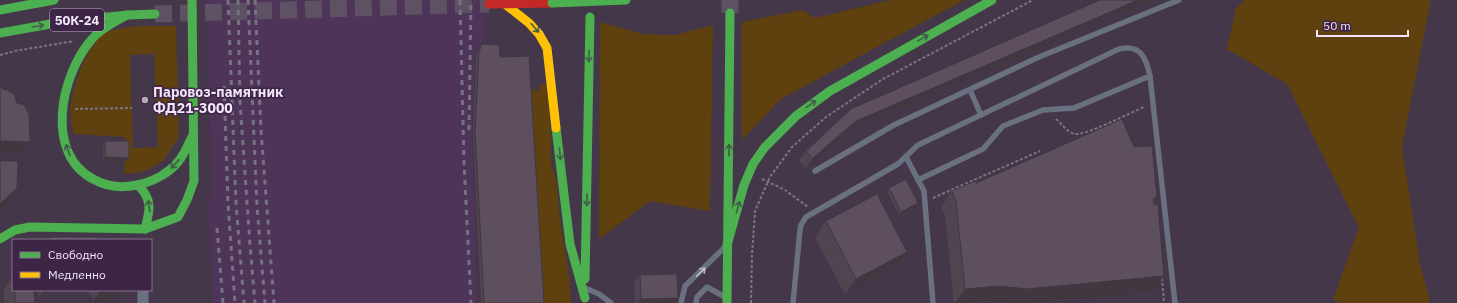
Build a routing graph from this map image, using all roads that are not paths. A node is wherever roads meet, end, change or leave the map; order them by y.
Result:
1 (54, 0) edge
2 (192, 0) edge
3 (626, 0) edge
4 (992, 0) edge
5 (1179, 0) edge
6 (489, 4) dead end
7 (505, 4) junction
8 (0, 10) edge
9 (730, 13) tunnel mouth
10 (155, 14) tunnel mouth
11 (128, 15) junction
12 (590, 17) dead end
13 (0, 32) edge
14 (1150, 76) junction
15 (970, 90) junction
16 (981, 115) junction
17 (195, 130) junction
18 (906, 157) junction
19 (815, 171) dead end
20 (918, 180) junction
21 (138, 185) junction
22 (145, 235) edge
23 (0, 239) edge
24 (728, 245) junction
25 (585, 288) junction
26 (143, 291) edge
27 (727, 300) edge
28 (585, 301) edge
29 (143, 303) edge
30 (611, 303) edge
31 (681, 303) edge
32 (696, 303) edge
33 (793, 303) edge
34 (933, 303) edge
35 (1175, 303) edge

1 - 8 main road, 50К-24
2 - 17 main road
3 - 7 main road, bridge
24 -> 4 main road
5 - 15 lane
6 - 7 main road
7 -> 28 main road
24 -> 9 main road
10 - 11 main road, 50К-24
13 -> 11 main road, 50К-24
21 -> 11 main road
12 -> 25 main road
14 - 16 lane
14 - 20 lane
14 - 35 lane
15 - 16 lane
15 - 19 lane
16 - 18 lane
17 -> 21 main road
17 - 22 main road
18 - 20 lane
18 - 33 lane
20 - 34 lane
22 -> 21 main road
22 - 23 main road
24 - 27 main road
31 -> 24 lane
25 - 28 main road
25 - 30 lane
26 - 29 street
27 - 32 lane

